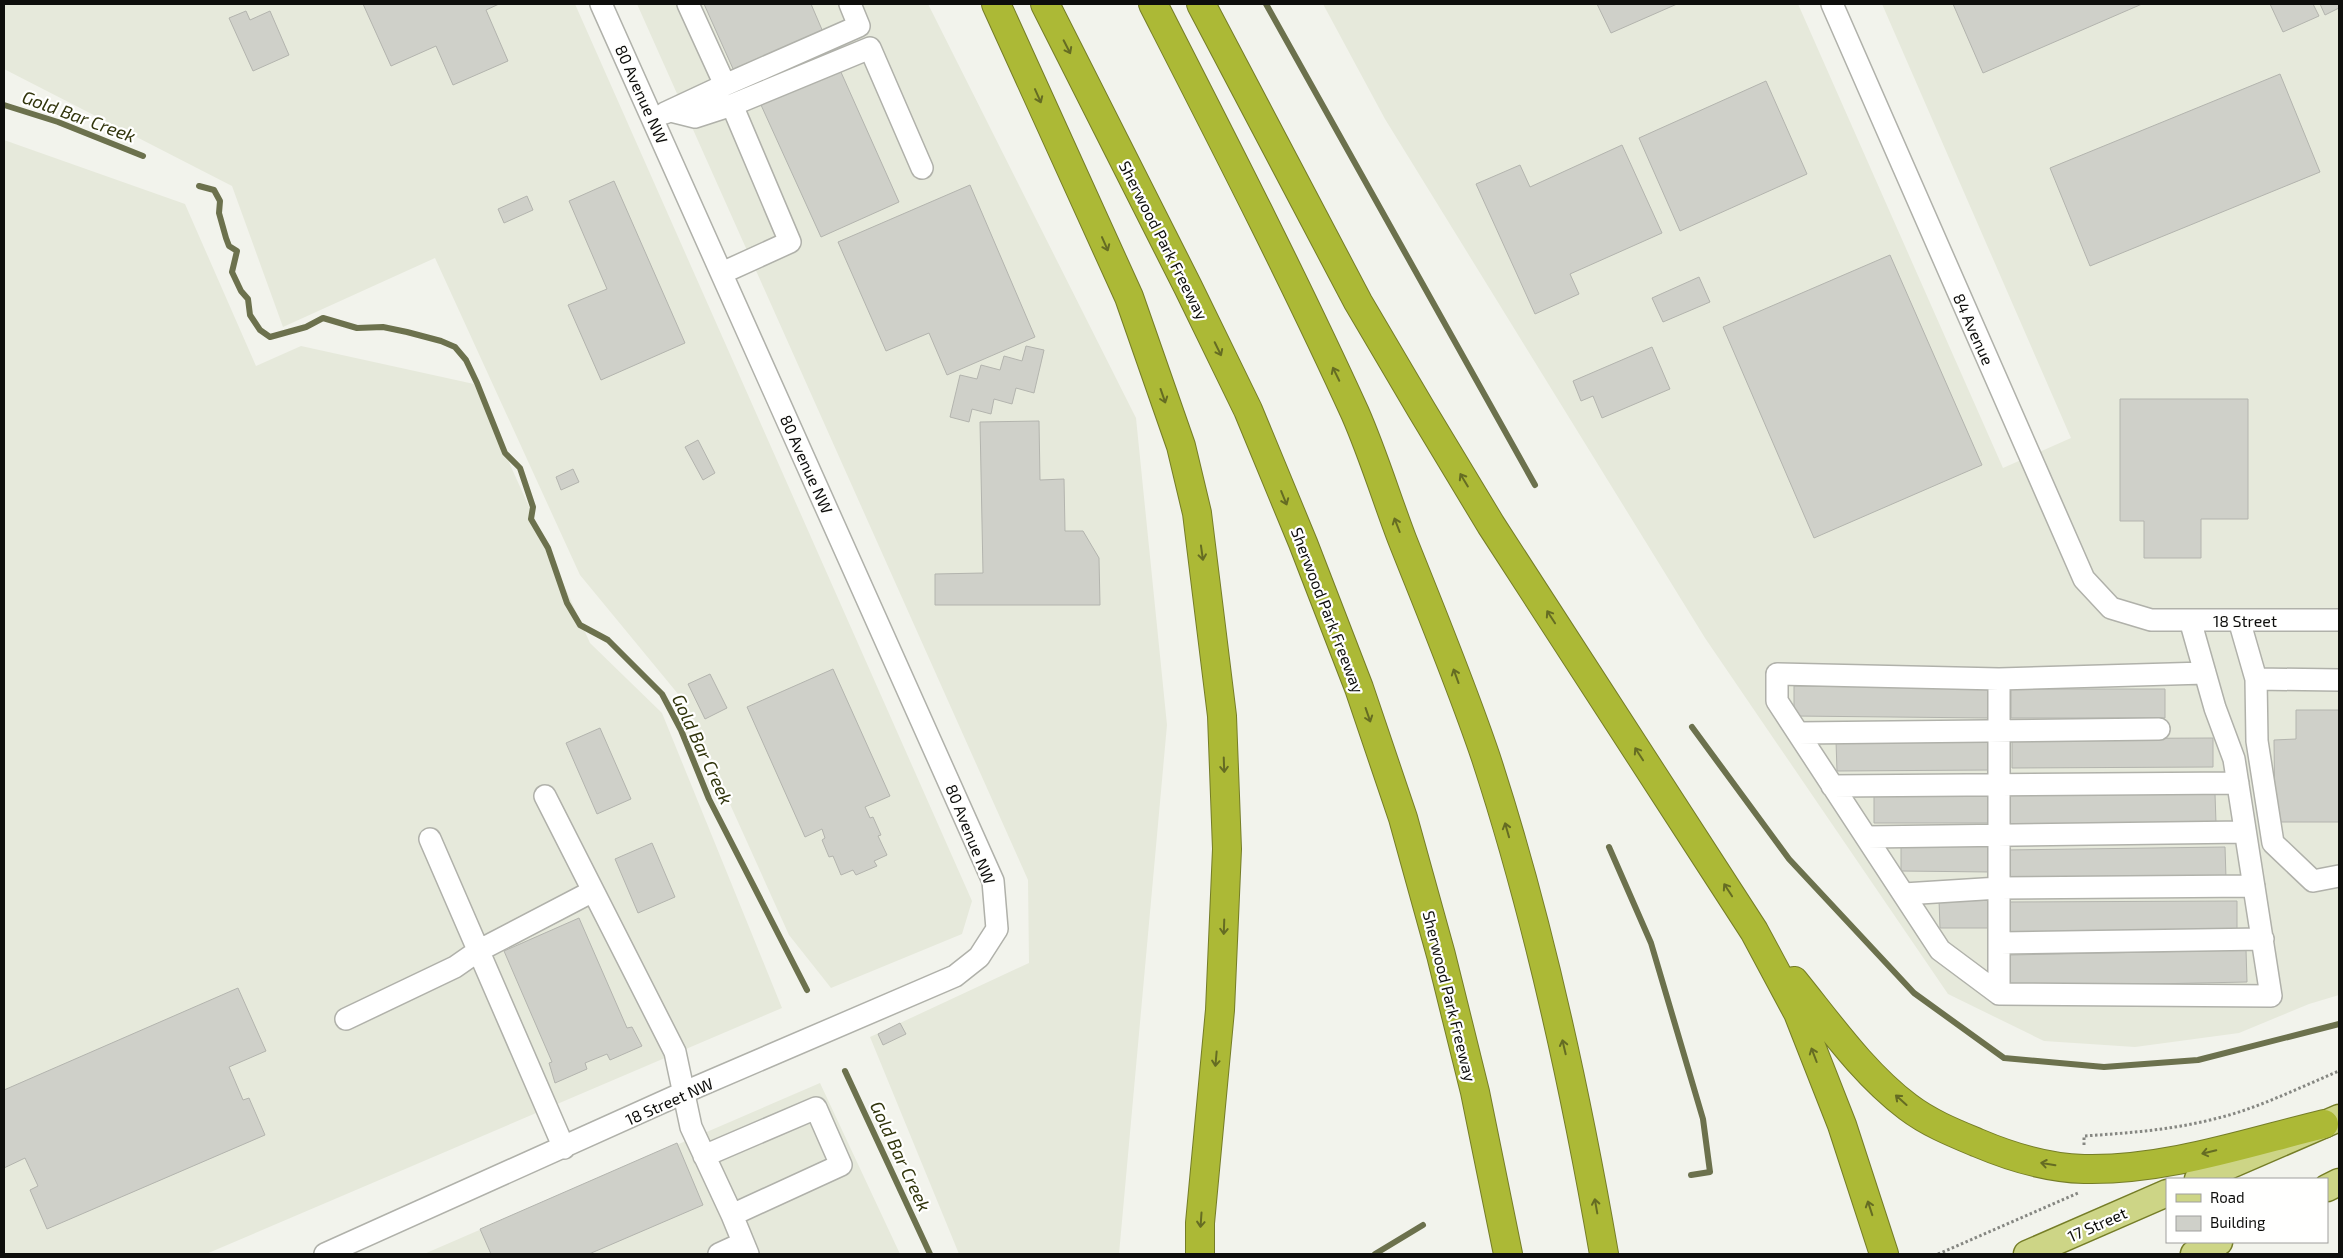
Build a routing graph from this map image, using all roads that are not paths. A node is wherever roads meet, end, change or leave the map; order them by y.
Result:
1 (601, 4) edge
2 (688, 4) edge
3 (850, 4) edge
4 (996, 4) edge
5 (1046, 4) edge
6 (1154, 4) edge
7 (1201, 4) edge
8 (1832, 4) edge
9 (725, 85) junction
10 (732, 105) junction
11 (662, 114) junction
12 (922, 168) dead end
13 (722, 273) junction
14 (2151, 620) joint
15 (2190, 620) junction
16 (2239, 620) junction
17 (2339, 620) edge
18 (2205, 673) junction
19 (1999, 679) junction
20 (2256, 679) junction
21 (2339, 680) edge
22 (2159, 729) dead end
23 (1999, 732) junction
24 (1798, 733) junction
25 (2238, 783) junction
26 (1999, 785) junction
27 (1832, 786) junction
28 (545, 796) dead end
29 (2245, 832) junction
30 (1999, 834) junction
31 (1867, 838) junction
32 (430, 839) dead end
33 (2339, 876) edge
34 (2254, 886) junction
35 (1999, 888) junction
36 (592, 891) junction
37 (1904, 894) junction
38 (997, 929) joint
39 (1754, 931) junction
40 (2262, 939) junction
41 (2000, 943) junction
42 (478, 951) junction
43 (1999, 994) junction
44 (346, 1019) dead end
45 (685, 1092) junction
46 (2332, 1121) edge
47 (564, 1148) junction
48 (704, 1156) junction
49 (2200, 1178) edge
50 (2166, 1193) edge
51 (732, 1215) junction
52 (2217, 1243) edge
53 (746, 1249) edge
54 (326, 1254) edge
55 (719, 1254) edge
56 (1200, 1254) edge
57 (1508, 1254) edge
58 (1604, 1254) edge
59 (1884, 1254) edge
60 (2027, 1254) edge
61 (2194, 1254) edge

1 - 11 street, 80 Avenue NW
2 - 9 street
3 - 9 street
4 -> 56 highway
5 -> 57 highway, Sherwood Park Freeway
58 -> 6 highway
39 -> 7 highway
8 - 14 street, 84 Avenue
9 - 11 street
10 - 11 street
10 - 12 street
10 - 13 street
11 - 13 street, 80 Avenue NW
13 - 38 street, 80 Avenue NW
14 - 15 street, 18 Street
15 - 16 street, 18 Street
15 - 18 street
16 - 17 street, 18 Street
16 - 20 street
18 - 19 street
18 - 25 street
19 - 23 street
19 - 24 street
20 - 21 street
20 - 33 street
22 - 23 street
23 - 24 street
23 - 26 street
24 - 27 street
25 - 26 street
25 - 29 street
26 - 27 street
26 - 30 street
27 - 31 street
28 - 36 street
29 - 30 street
29 - 34 street
30 - 31 street
30 - 35 street
31 - 37 street
32 - 42 street
34 - 35 street
34 - 40 street
35 - 37 street
35 - 41 street
36 - 42 street
36 - 45 street
37 - 43 street
38 - 45 street, 18 Street NW
46 -> 39 highway
59 -> 39 highway
40 - 41 street
40 - 43 street
41 - 43 street
42 - 44 street
42 - 47 street
45 - 47 street, 18 Street NW
45 - 48 street
46 - 49 main road
47 - 54 street, 18 Street NW
48 - 51 street
48 - 51 street
50 - 60 main road, 17 Street
51 - 53 street
52 - 61 main road
53 - 55 street

